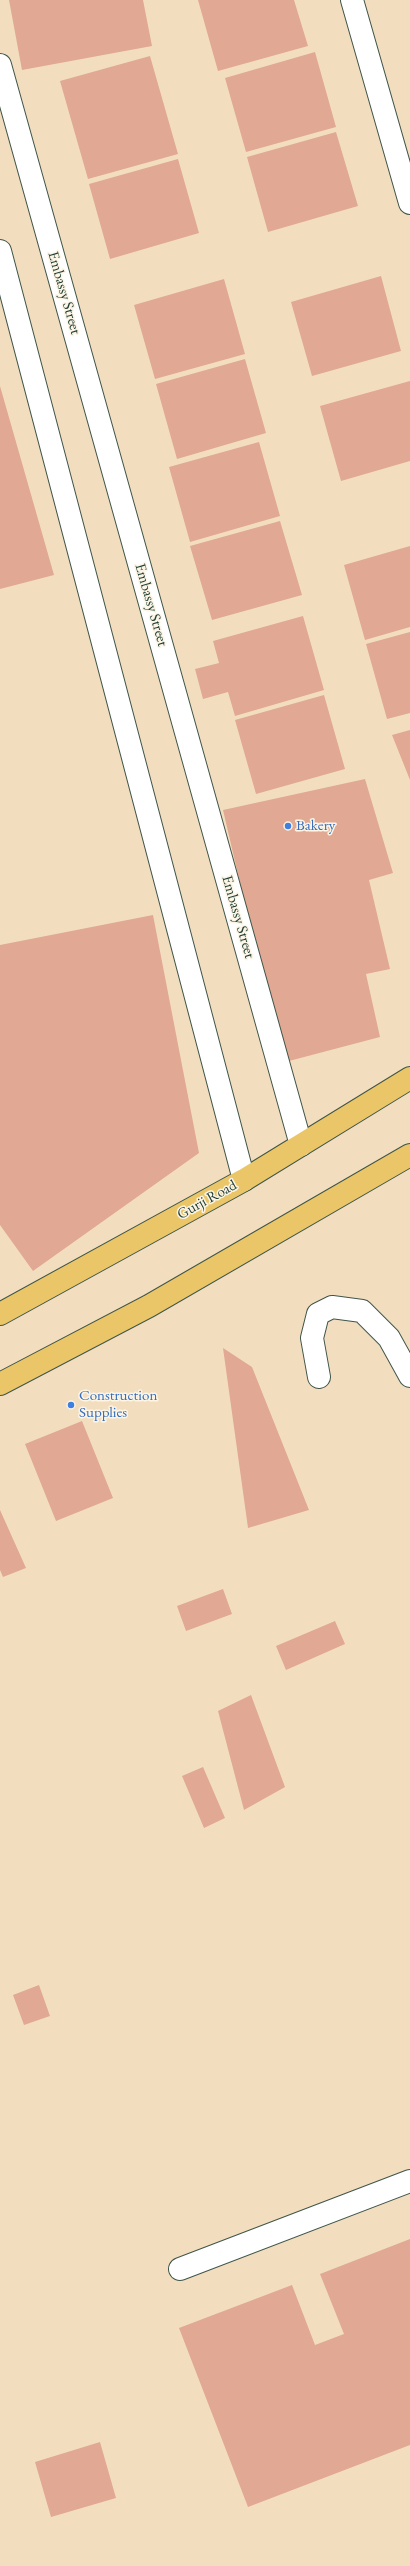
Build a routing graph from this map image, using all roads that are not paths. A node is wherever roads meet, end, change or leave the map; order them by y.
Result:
1 (352, 0) edge
2 (0, 65) edge
3 (410, 203) edge
4 (0, 250) edge
5 (410, 1078) edge
6 (301, 1145) junction
7 (410, 1155) edge
8 (244, 1180) junction
9 (0, 1314) edge
10 (410, 1376) edge
11 (320, 1377) dead end
12 (0, 1384) edge
13 (410, 2181) edge
14 (180, 2269) dead end

1 - 3 street
2 - 6 street, Embassy Street
4 - 8 street
5 - 6 highway, Gurji Road
6 - 8 highway, Gurji Road
7 - 12 highway
8 - 9 highway, Gurji Road
10 - 11 street
13 - 14 street

